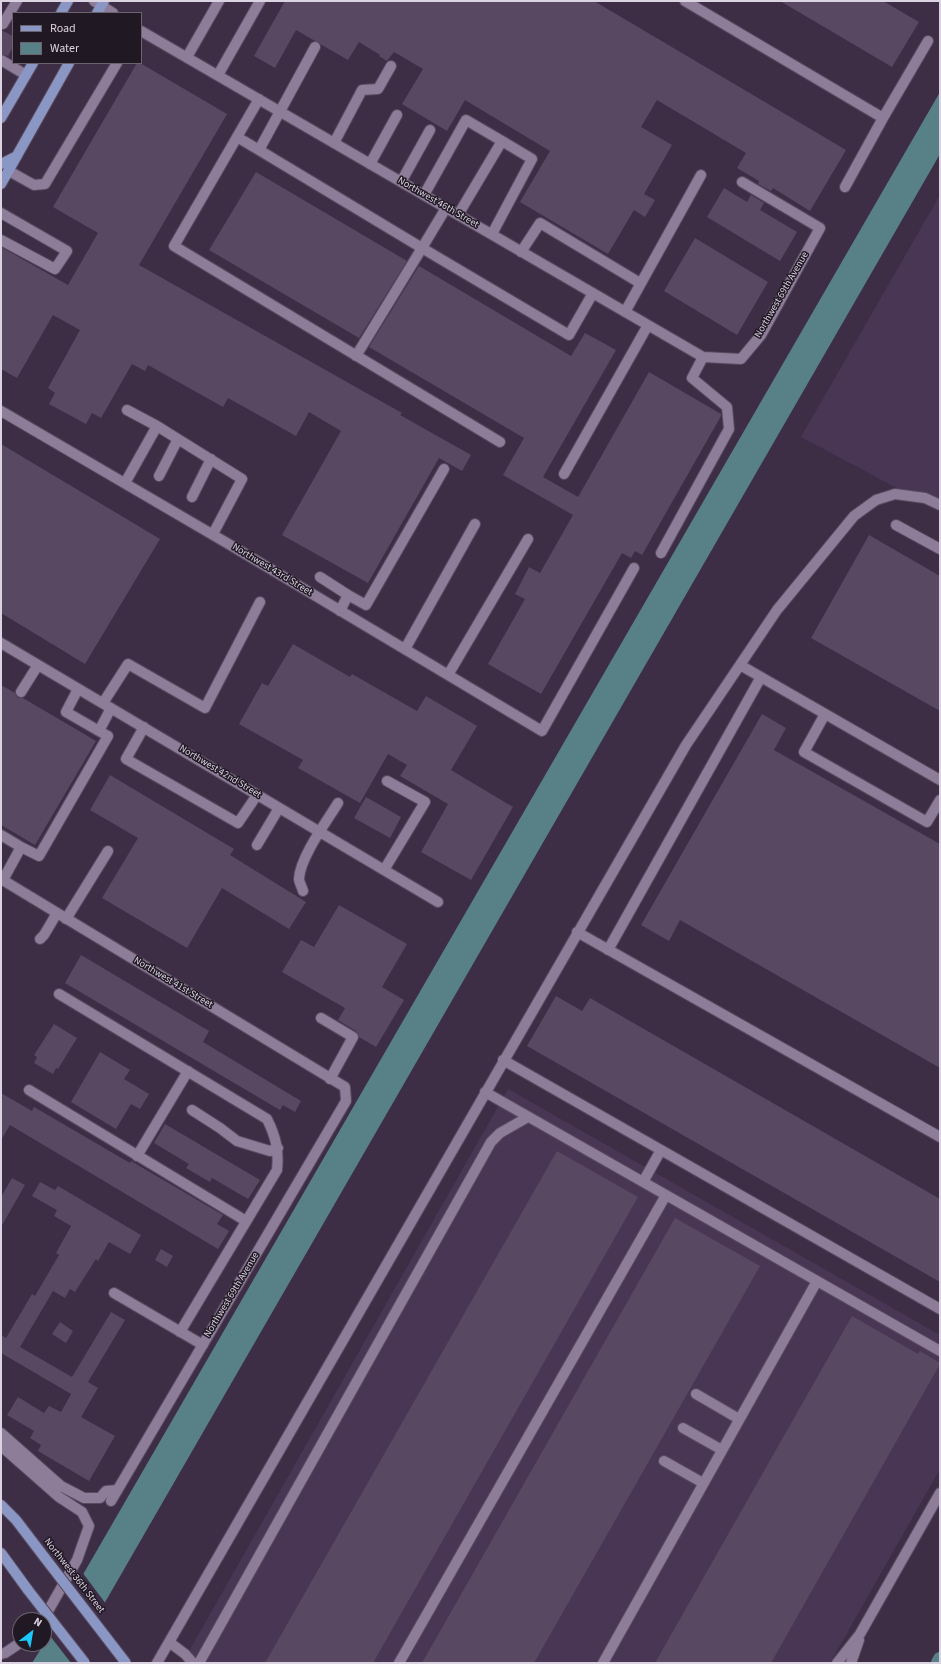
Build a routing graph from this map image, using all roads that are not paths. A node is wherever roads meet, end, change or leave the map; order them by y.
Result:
1 (17, 1) edge
2 (68, 1) edge
3 (219, 1) edge
4 (260, 1) edge
5 (685, 1) edge
6 (99, 5) edge
7 (62, 12) edge
8 (111, 12) edge
9 (3, 24) dead end
10 (142, 31) edge
11 (928, 42) dead end
12 (315, 47) dead end
13 (187, 57) junction
14 (1, 60) edge
15 (32, 64) edge
16 (68, 64) edge
17 (116, 64) edge
18 (391, 66) dead end
19 (26, 75) junction
20 (218, 76) junction
21 (259, 99) junction
22 (280, 111) junction
23 (397, 115) dead end
24 (1, 118) edge
25 (883, 118) junction
26 (430, 130) dead end
27 (237, 137) junction
28 (502, 141) junction
29 (334, 143) junction
30 (258, 150) junction
31 (370, 164) junction
32 (5, 167) edge
33 (701, 175) dead end
34 (401, 182) junction
35 (742, 182) dead end
36 (1, 184) edge
37 (845, 187) dead end
38 (424, 195) junction
39 (446, 208) junction
40 (1, 214) edge
41 (458, 215) junction
42 (492, 234) junction
43 (1, 240) edge
44 (422, 248) junction
45 (521, 252) junction
46 (640, 283) junction
47 (594, 294) junction
48 (625, 312) junction
49 (648, 325) junction
50 (356, 356) junction
51 (703, 357) junction
52 (741, 359) joint
53 (127, 410) dead end
54 (1, 411) edge
55 (157, 426) junction
56 (178, 439) junction
57 (500, 442) dead end
58 (211, 459) junction
59 (444, 469) dead end
60 (564, 474) dead end
61 (159, 476) dead end
62 (125, 483) junction
63 (192, 497) dead end
64 (940, 505) edge
65 (475, 524) dead end
66 (896, 525) dead end
67 (213, 534) junction
68 (528, 539) dead end
69 (940, 549) edge
70 (661, 553) dead end
71 (634, 568) dead end
72 (320, 577) dead end
73 (348, 595) junction
74 (260, 602) dead end
75 (340, 610) junction
76 (1, 643) edge
77 (405, 649) junction
78 (38, 665) junction
79 (740, 665) junction
80 (448, 675) junction
81 (761, 677) junction
82 (78, 689) junction
83 (21, 692) dead end
84 (107, 705) junction
85 (825, 714) junction
86 (144, 727) junction
87 (99, 731) junction
88 (940, 780) edge
89 (387, 781) dead end
90 (257, 795) junction
91 (940, 800) edge
92 (338, 803) dead end
93 (279, 808) junction
94 (320, 832) junction
95 (1, 834) edge
96 (257, 845) dead end
97 (21, 847) junction
98 (108, 851) dead end
99 (384, 870) junction
100 (2, 880) edge
101 (303, 891) dead end
102 (438, 902) dead end
103 (57, 913) junction
104 (66, 919) junction
105 (577, 932) junction
106 (40, 939) dead end
107 (608, 950) junction
108 (59, 994) dead end
109 (321, 1018) dead end
110 (503, 1060) junction
111 (188, 1071) junction
112 (330, 1079) junction
113 (345, 1087) joint
114 (29, 1090) dead end
115 (485, 1092) junction
116 (192, 1110) dead end
117 (528, 1117) junction
118 (940, 1137) edge
119 (278, 1148) junction
120 (661, 1150) junction
121 (137, 1156) junction
122 (643, 1182) junction
123 (666, 1195) junction
124 (246, 1221) junction
125 (816, 1281) junction
126 (114, 1293) dead end
127 (940, 1309) edge
128 (180, 1332) junction
129 (203, 1345) junction
130 (940, 1351) edge
131 (696, 1394) dead end
132 (739, 1419) junction
133 (683, 1428) dead end
134 (1, 1433) edge
135 (1, 1446) edge
136 (722, 1450) junction
137 (664, 1461) dead end
138 (704, 1483) junction
139 (117, 1490) junction
140 (940, 1492) edge
141 (111, 1501) dead end
142 (1, 1504) edge
143 (1, 1553) edge
144 (48, 1612) edge
145 (860, 1634) junction
146 (169, 1642) junction
147 (12, 1648) edge
148 (1, 1654) edge
149 (85, 1663) edge
150 (126, 1663) edge
151 (157, 1663) edge
152 (193, 1663) edge
153 (199, 1663) edge
154 (399, 1663) edge
155 (603, 1663) edge
156 (837, 1663) edge
157 (851, 1663) edge

1 - 9 street
2 - 7 main road
3 - 13 street
4 - 20 street
5 - 25 street
6 - 8 street
10 - 13 street, Northwest 46th Street
11 - 25 street
12 - 22 street
13 - 20 street, Northwest 46th Street
14 - 19 street
15 - 19 main road
16 - 32 main road
17 - 32 street
18 - 29 street
19 - 24 main road
20 - 21 street, Northwest 46th Street
21 - 22 street, Northwest 46th Street
21 - 27 street
22 - 29 street, Northwest 46th Street
22 - 30 street
23 - 31 street
25 - 37 street
26 - 34 street
27 - 30 street
27 - 50 street
28 - 38 street
28 - 41 street
28 - 42 street
29 - 31 street, Northwest 46th Street
30 - 44 street
31 - 34 street, Northwest 46th Street
32 - 36 main road
33 - 46 street
34 - 38 street, Northwest 46th Street
35 - 52 street, Northwest 69th Avenue
38 - 39 street, Northwest 46th Street
39 - 41 street, Northwest 46th Street
39 - 44 street
40 - 43 street
41 - 42 street, Northwest 46th Street
42 - 45 street, Northwest 46th Street
44 - 47 street
44 - 50 street
45 - 46 street
45 - 47 street, Northwest 46th Street
46 - 48 street
47 - 48 street, Northwest 46th Street
48 - 49 street, Northwest 46th Street
49 - 51 street, Northwest 46th Street
49 - 60 street
50 - 57 street
51 - 52 street, Northwest 46th Street
51 - 70 street
53 - 55 street
54 - 62 street, Northwest 43rd Street
55 - 56 street
55 - 62 street
56 - 58 street
56 - 61 street
58 - 63 street
58 - 67 street
59 - 73 street
62 - 67 street, Northwest 43rd Street
64 - 79 street
65 - 77 street
66 - 69 street
67 - 75 street, Northwest 43rd Street
68 - 80 street
71 - 80 street, Northwest 43rd Street
72 - 73 street
73 - 75 street
74 - 84 street
75 - 77 street, Northwest 43rd Street
76 - 78 street, Northwest 42nd Street
77 - 80 street, Northwest 43rd Street
78 - 82 street, Northwest 42nd Street
78 - 83 street
79 - 81 street
79 - 105 street
81 - 85 street
81 - 107 street
82 - 84 street, Northwest 42nd Street
82 - 87 street
84 - 86 street, Northwest 42nd Street
84 - 87 street
85 - 88 street
85 - 91 street
86 - 90 street, Northwest 42nd Street
86 - 90 street
87 - 97 street
89 - 99 street
90 - 93 street, Northwest 42nd Street
92 - 94 street
93 - 94 street, Northwest 42nd Street
93 - 96 street
94 - 99 street, Northwest 42nd Street
94 - 101 street
95 - 97 street
97 - 100 street
98 - 104 street
99 - 102 street, Northwest 42nd Street
100 - 103 street, Northwest 41st Street
103 - 104 street, Northwest 41st Street
103 - 106 street
104 - 112 street, Northwest 41st Street
105 - 107 street
105 - 110 street
107 - 118 street
108 - 111 street
109 - 112 street
110 - 115 street
110 - 120 street
111 - 119 street
111 - 121 street
112 - 113 street, Northwest 41st Street
113 - 129 street, Northwest 69th Avenue
114 - 121 street
115 - 117 street
115 - 146 street
116 - 119 street
117 - 122 street
117 - 153 street
119 - 124 street
120 - 122 street
120 - 127 street
121 - 124 street
122 - 123 street
123 - 125 street
123 - 154 street
124 - 128 street
125 - 130 street
125 - 132 street
126 - 128 street
128 - 129 street
129 - 139 street, Northwest 69th Avenue
131 - 132 street
132 - 136 street
133 - 136 street
134 - 139 street
135 - 144 street
136 - 138 street
137 - 138 street
138 - 155 street
139 - 141 street, Northwest 69th Avenue
140 - 145 street
142 - 150 main road, Northwest 36th Street, bridge
143 - 149 main road, bridge
145 - 156 street
145 - 157 street
146 - 151 street
146 - 152 street
147 - 148 street

